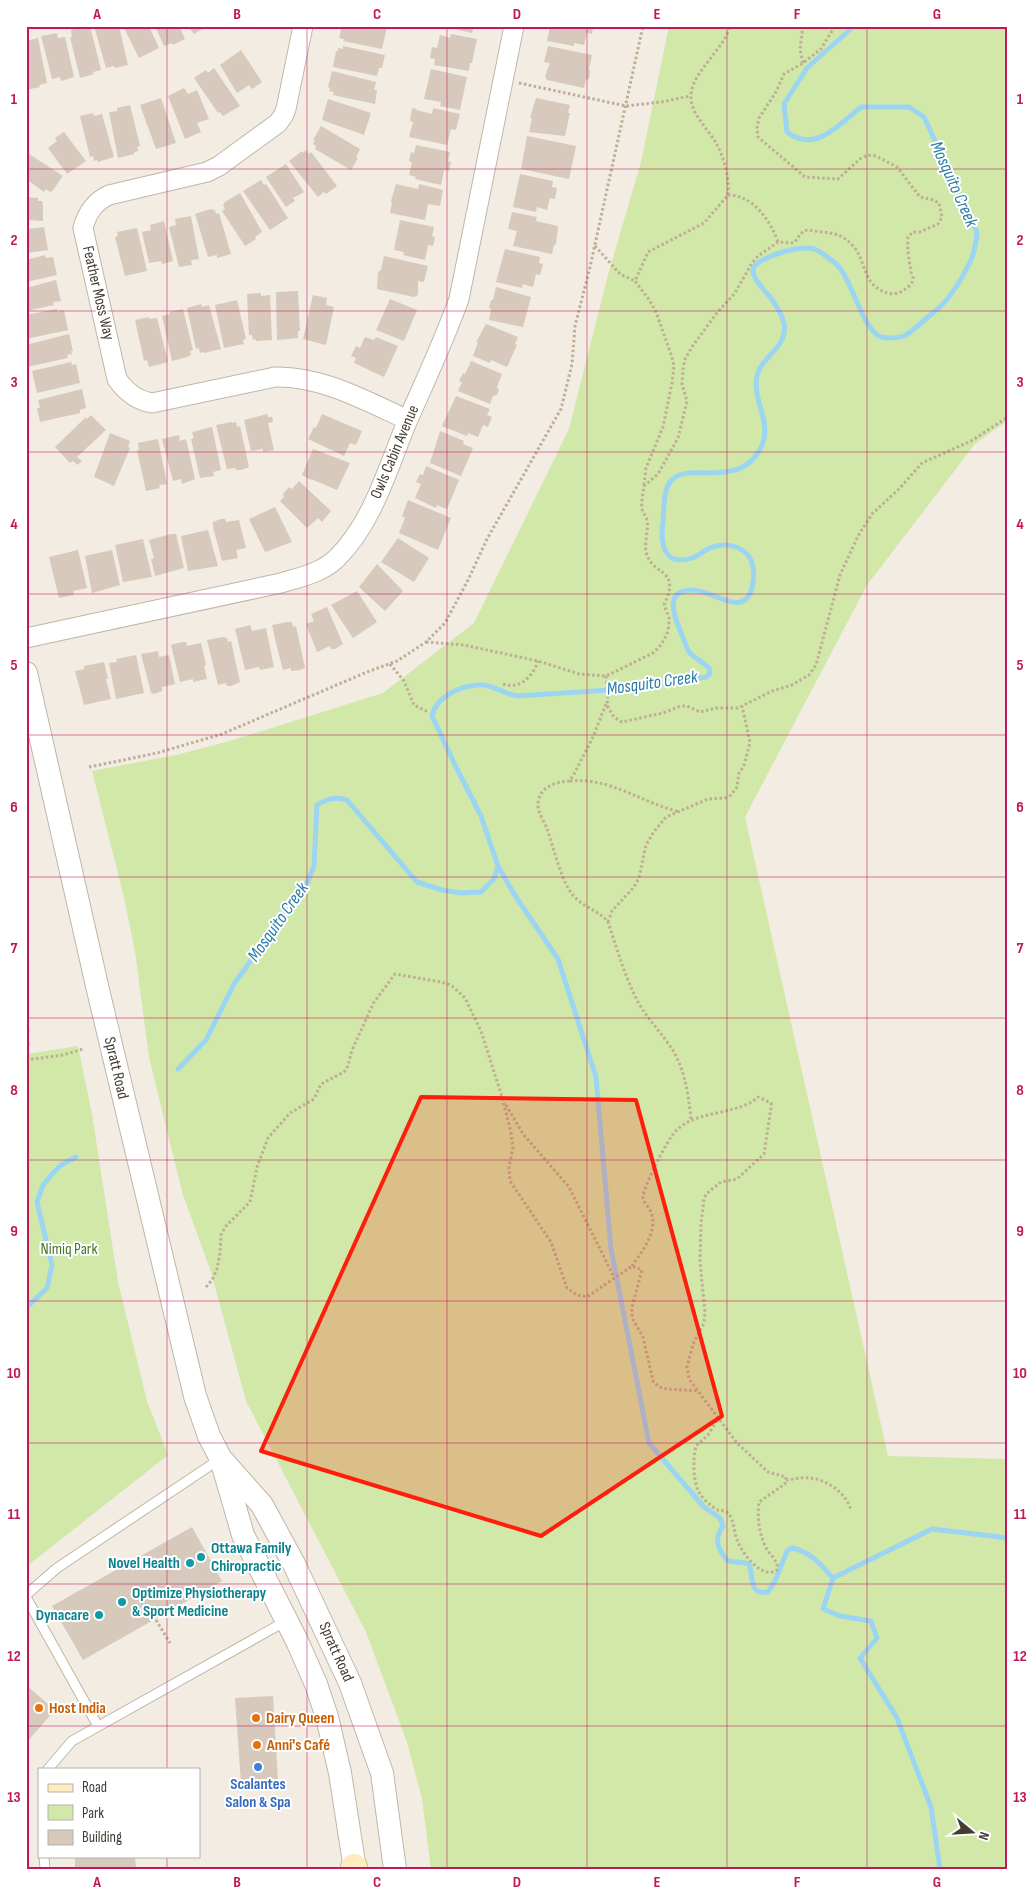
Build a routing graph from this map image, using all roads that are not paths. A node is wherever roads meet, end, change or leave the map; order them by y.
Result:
1 (303, 26) edge
2 (514, 26) edge
3 (408, 420) junction
4 (26, 638) edge
5 (26, 673) edge
6 (221, 1459) junction
7 (26, 1596) edge
8 (286, 1621) junction
9 (98, 1726) junction
10 (49, 1768) edge
11 (354, 1868) edge
12 (396, 1869) edge

1 - 3 street, Feather Moss Way
2 - 3 street, Owls Cabin Avenue
3 - 4 street, Owls Cabin Avenue
5 - 6 street, Spratt Road
6 - 7 lane
6 - 8 street, Spratt Road
6 - 12 street, Spratt Road
7 - 9 lane
8 - 9 lane
8 - 11 street, Spratt Road
9 - 10 lane

